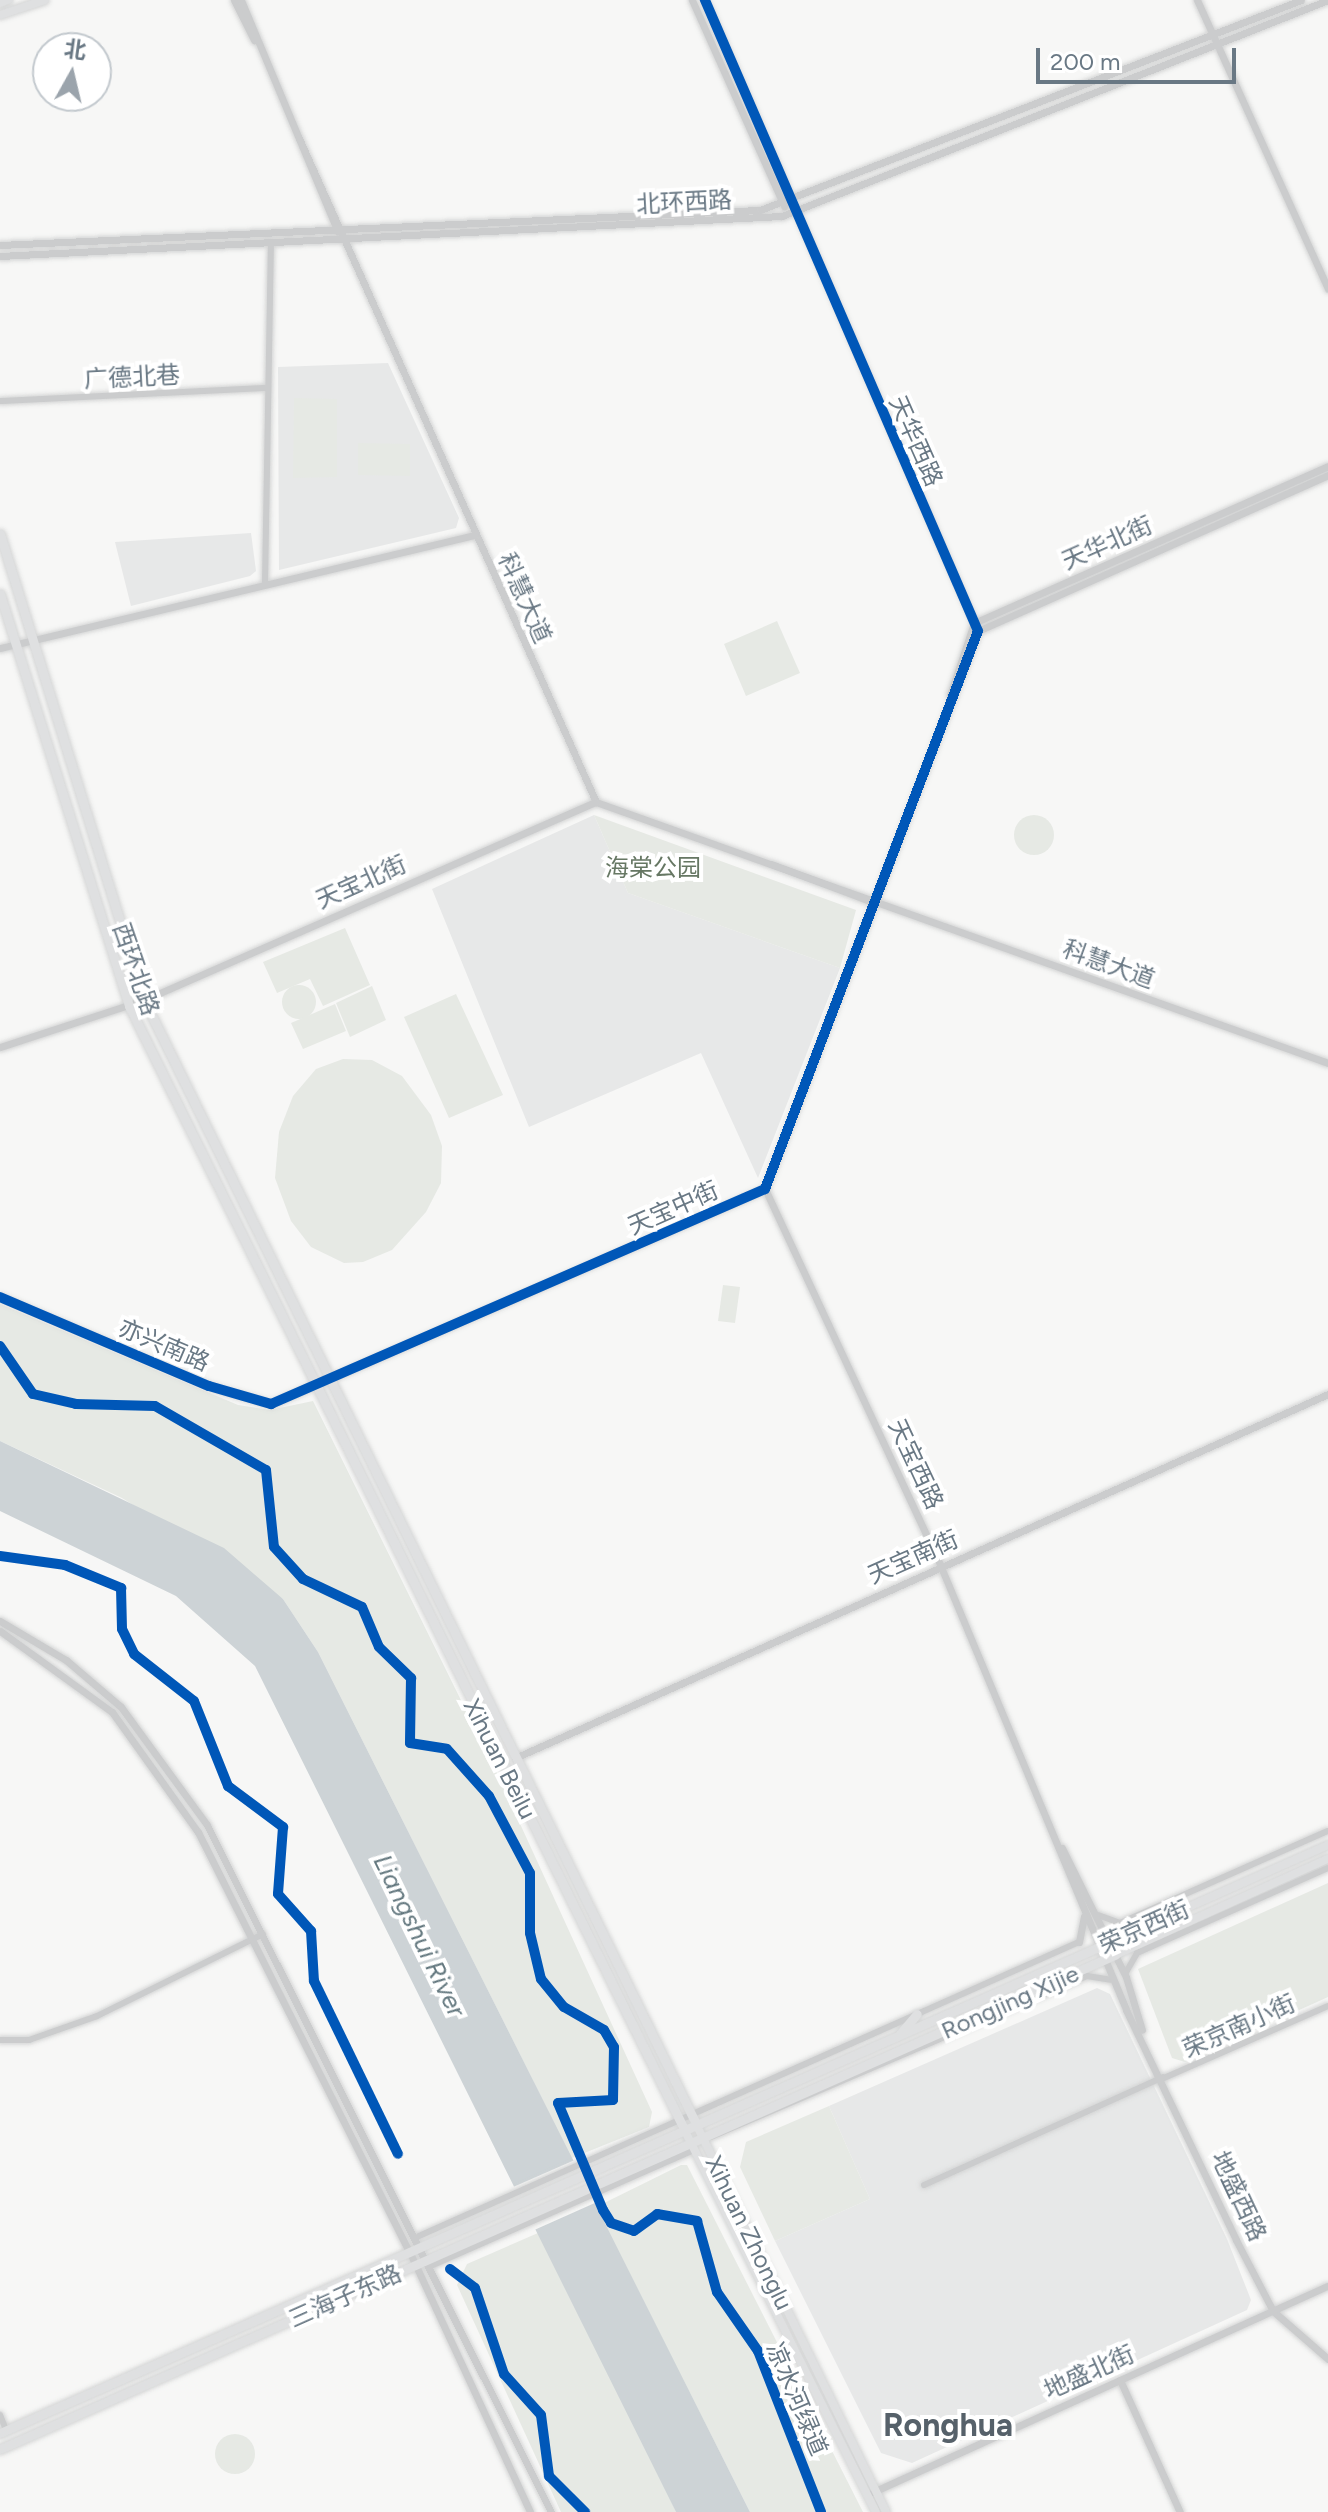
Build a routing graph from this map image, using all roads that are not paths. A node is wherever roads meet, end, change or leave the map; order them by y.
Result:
1 (8, 0) edge
2 (45, 0) edge
3 (234, 0) edge
4 (241, 0) edge
5 (692, 0) edge
6 (705, 0) edge
7 (1197, 0) edge
8 (1301, 0) edge
9 (1328, 0) edge
10 (0, 3) edge
11 (0, 15) edge
12 (1212, 34) junction
13 (1217, 45) junction
14 (260, 48) junction
15 (792, 202) junction
16 (782, 205) junction
17 (794, 214) junction
18 (339, 230) junction
19 (347, 239) junction
20 (271, 242) junction
21 (0, 245) edge
22 (0, 256) edge
23 (1328, 289) edge
24 (266, 388) junction
25 (0, 401) edge
26 (1328, 466) edge
27 (1328, 475) edge
28 (0, 534) edge
29 (475, 535) junction
30 (265, 583) junction
31 (0, 594) edge
32 (976, 627) junction
33 (32, 638) junction
34 (15, 643) junction
35 (0, 648) edge
36 (596, 802) junction
37 (876, 902) junction
38 (144, 1000) junction
39 (129, 1006) junction
40 (0, 1047) edge
41 (1328, 1063) edge
42 (765, 1189) junction
43 (0, 1297) edge
44 (331, 1380) junction
45 (314, 1387) junction
46 (1328, 1394) edge
47 (941, 1567) junction
48 (0, 1621) edge
49 (0, 1631) edge
50 (515, 1758) junction
51 (1328, 1831) edge
52 (1328, 1845) edge
53 (1061, 1848) junction
54 (1328, 1859) edge
55 (1328, 1868) edge
56 (1076, 1892) junction
57 (1098, 1915) junction
58 (263, 1934) junction
59 (253, 1939) junction
60 (1079, 1942) joint
61 (1106, 1944) junction
62 (1111, 1956) junction
63 (1126, 1977) junction
64 (1116, 1985) junction
65 (1328, 2006) edge
66 (917, 2014) junction
67 (1142, 2030) junction
68 (897, 2037) junction
69 (0, 2040) edge
70 (1163, 2078) junction
71 (692, 2115) junction
72 (682, 2126) junction
73 (697, 2126) junction
74 (703, 2139) junction
75 (693, 2147) junction
76 (615, 2150) junction
77 (602, 2168) junction
78 (626, 2172) junction
79 (924, 2185) dead end
80 (612, 2188) junction
81 (598, 2189) junction
82 (505, 2204) junction
83 (515, 2227) junction
84 (419, 2236) junction
85 (424, 2246) junction
86 (410, 2253) junction
87 (431, 2261) junction
88 (415, 2264) junction
89 (1328, 2286) edge
90 (1273, 2311) junction
91 (1328, 2359) edge
92 (1120, 2380) junction
93 (0, 2415) edge
94 (3, 2431) edge
95 (0, 2449) edge
96 (872, 2493) junction
97 (530, 2512) edge
98 (551, 2512) edge
99 (876, 2512) edge
100 (886, 2512) edge
101 (1180, 2512) edge

1 - 10 main road
2 - 11 main road
3 - 14 street, 科慧大道
4 - 14 street, 科慧大道
5 - 16 street, 天华西路
6 - 15 street, 天华西路
7 - 12 street
8 - 12 street, 北环西路
9 - 13 street, 北环西路
12 - 13 street
12 - 15 street, 北环西路
13 - 17 street, 北环西路
13 - 23 street
14 - 18 street, 科慧大道
15 - 16 street, 北环西路
15 - 17 street, 天华西路
16 - 17 street, 天华西路
16 - 18 street, 北环西路
17 - 19 street, 北环西路
17 - 32 street, 天华西路
18 - 19 street, 科慧大道
18 - 21 street, 北环西路
19 - 20 street, 北环西路
19 - 29 street, 科慧大道
20 - 22 street, 北环西路
20 - 24 street
24 - 25 street, 广德北巷
24 - 30 street
26 - 32 street, 天华北街
27 - 32 street, 天华北街
28 - 33 main road, 西环北路
29 - 30 street
29 - 36 street, 科慧大道
30 - 33 street
31 - 34 main road, 西环北路
32 - 37 street
33 - 34 street
33 - 38 main road, 西环北路
34 - 35 street
34 - 39 main road, 西环北路
36 - 37 street, 科慧大道
36 - 38 street, 天宝北街
37 - 41 street, 科慧大道
37 - 42 street
38 - 39 street, 天宝北街
38 - 44 main road, 西环北路
39 - 40 street, 天宝北街
39 - 45 main road, 西环北路
42 - 44 street, 天宝中街
42 - 47 street, 天宝西路
43 - 45 street, 亦兴南路
44 - 45 street, 天宝中街
44 - 50 main road, Xihuan Beilu
45 - 72 main road, Xihuan Beilu
46 - 47 street, 天宝南街
47 - 50 street, 天宝南街
47 - 53 street, 天宝西路
48 - 58 street
49 - 59 street
50 - 71 main road, Xihuan Beilu
51 - 57 street
52 - 61 main road, 荣京西街
53 - 56 street, 天宝西路
53 - 57 street, 天宝西路
54 - 62 main road, Rongjing Xijie
55 - 63 street
56 - 60 street
56 - 61 street, 天宝西路
57 - 61 street, 天宝西路
58 - 59 street
58 - 84 street
59 - 69 street
59 - 86 street
60 - 66 street
61 - 62 street
61 - 68 main road, 荣京西街
62 - 63 street, 地盛西路
62 - 64 street, 地盛西路
62 - 74 main road, Rongjing Xijie
63 - 67 street, 地盛西路
64 - 67 street, 地盛西路
64 - 74 street
65 - 70 street, 荣京南小街
66 - 68 main road
66 - 71 street
67 - 70 street, 地盛西路
68 - 73 main road, 荣京西街
70 - 79 street, 荣京南小街
70 - 90 street, 地盛西路
71 - 72 street
71 - 73 main road, Xihuan Beilu
72 - 73 main road, 荣京西街
72 - 75 main road, Xihuan Zhonglu
72 - 76 street
72 - 77 main road, 三海子东路
73 - 74 main road, Xihuan Zhonglu
74 - 75 main road, Rongjing Xijie
74 - 96 main road, Xihuan Zhonglu
75 - 78 main road, 三海子东路
75 - 80 street
75 - 96 main road, Xihuan Zhonglu
76 - 77 street
76 - 82 street
77 - 82 main road, 三海子东路
78 - 80 street
78 - 81 main road, 三海子东路
80 - 81 street
81 - 83 street
81 - 83 main road, 三海子东路
82 - 84 street
82 - 85 main road, 三海子东路
83 - 87 main road, 三海子东路
84 - 85 street
85 - 86 main road, 三海子东路
85 - 87 street
86 - 88 street
86 - 94 main road, 三海子东路
87 - 88 main road, 三海子东路
87 - 98 street
88 - 95 main road, 三海子东路
88 - 97 street
89 - 90 street, 地盛北街
90 - 91 street, 地盛西路
90 - 92 street, 地盛北街
92 - 96 street, 地盛北街
92 - 101 street
93 - 94 street
96 - 99 main road, Xihuan Zhonglu
96 - 100 main road, Xihuan Zhonglu

